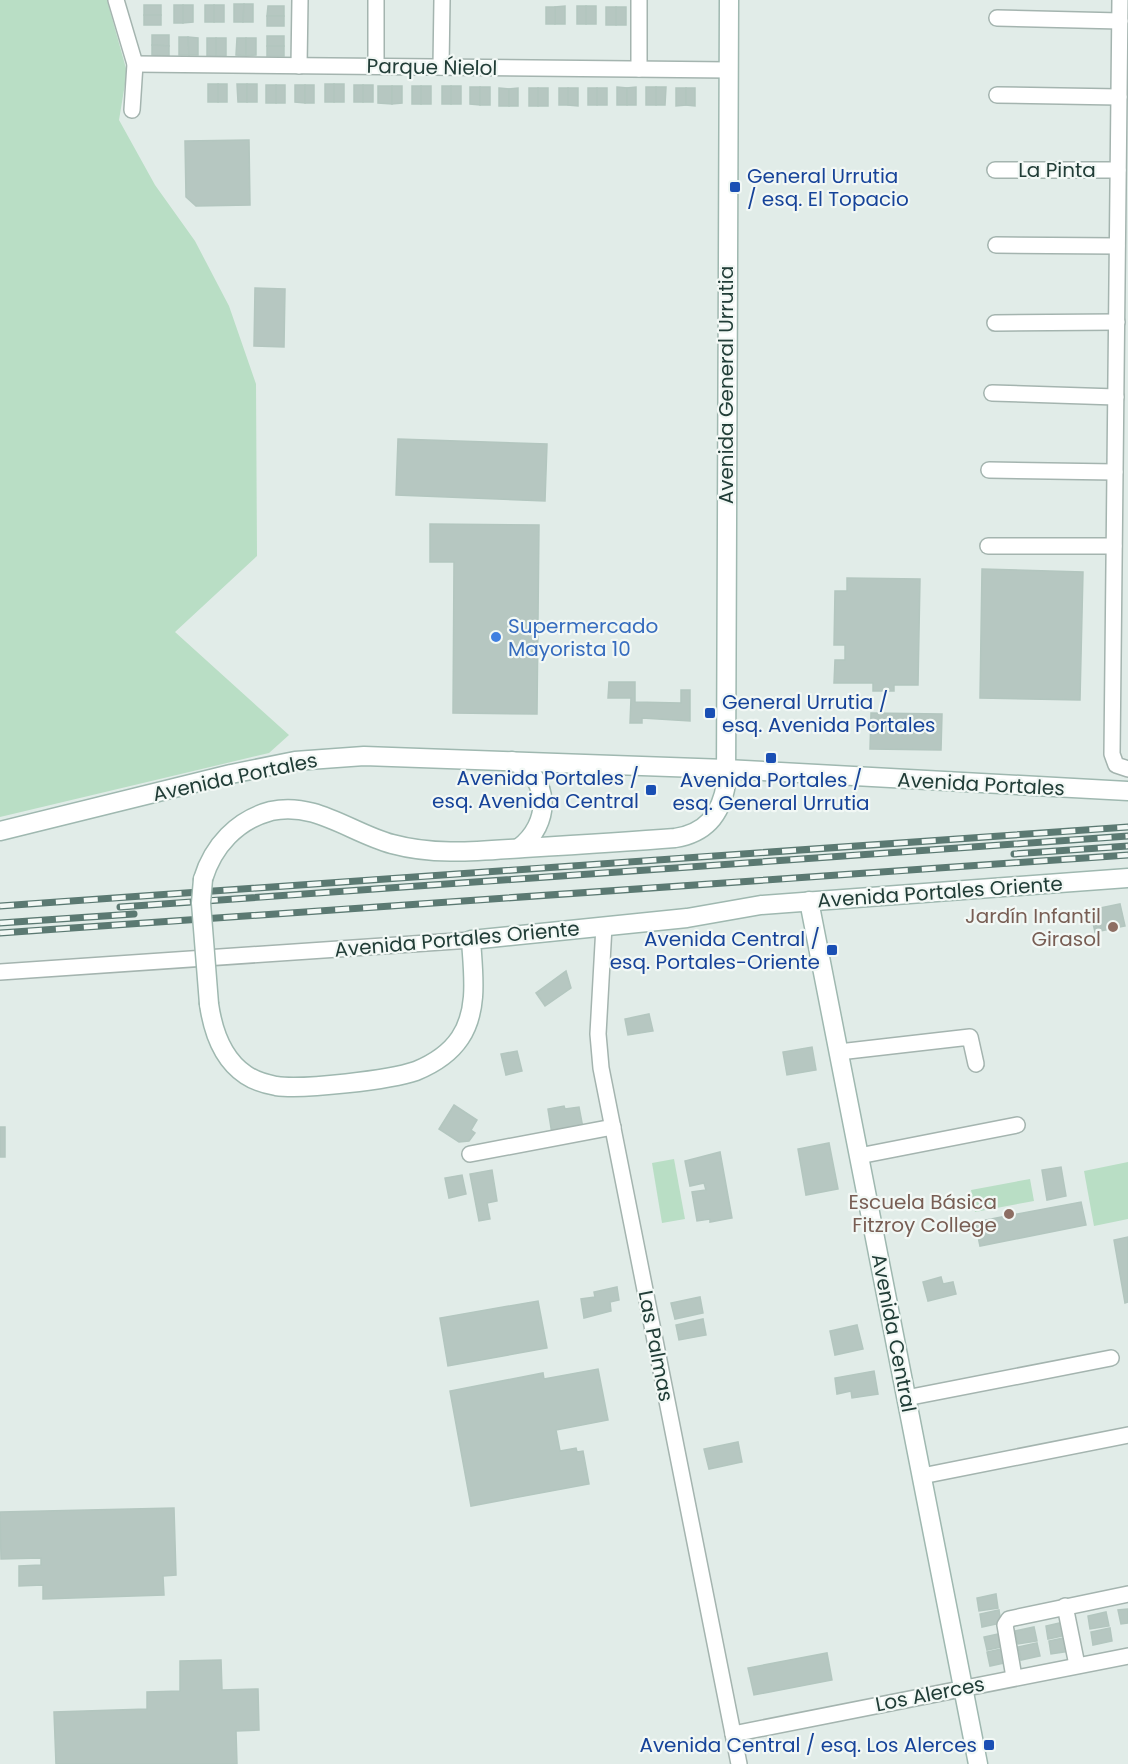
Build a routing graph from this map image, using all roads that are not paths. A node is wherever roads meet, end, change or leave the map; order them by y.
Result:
1 (116, 0) edge
2 (300, 0) edge
3 (376, 0) edge
4 (442, 0) edge
5 (639, 0) edge
6 (729, 0) edge
7 (1120, 0) edge
8 (997, 18) dead end
9 (1123, 28) edge
10 (135, 64) junction
11 (299, 66) junction
12 (376, 66) junction
13 (441, 67) junction
14 (639, 69) junction
15 (729, 70) junction
16 (997, 95) dead end
17 (1122, 102) edge
18 (132, 110) dead end
19 (995, 170) dead end
20 (1118, 170) junction
21 (996, 245) dead end
22 (1121, 254) edge
23 (995, 323) dead end
24 (1120, 329) edge
25 (992, 393) dead end
26 (1120, 403) edge
27 (989, 470) dead end
28 (1119, 481) edge
29 (988, 546) dead end
30 (1114, 546) junction
31 (1121, 568) edge
32 (1121, 659) edge
33 (511, 760) junction
34 (1122, 767) edge
35 (726, 769) junction
36 (1128, 791) edge
37 (0, 831) edge
38 (519, 848) junction
39 (1128, 878) edge
40 (809, 901) junction
41 (604, 926) junction
42 (471, 940) junction
43 (0, 972) edge
44 (839, 1052) junction
45 (976, 1064) dead end
46 (1017, 1125) dead end
47 (613, 1127) junction
48 (471, 1154) dead end
49 (859, 1156) junction
50 (1111, 1358) dead end
51 (906, 1398) junction
52 (1128, 1435) edge
53 (922, 1476) junction
54 (1128, 1594) edge
55 (1065, 1606) junction
56 (1128, 1656) edge
57 (1077, 1665) junction
58 (1014, 1677) junction
59 (963, 1687) junction
60 (733, 1734) junction
61 (739, 1764) edge
62 (978, 1764) edge

1 - 10 street
2 - 11 street
3 - 12 street
4 - 13 street
5 - 14 street
6 - 15 street, Avenida General Urrutia
7 - 9 street
8 - 9 street
9 - 17 street
10 - 11 street, Parque Ńielol
10 - 18 street
11 - 12 street, Parque Ńielol
12 - 13 street, Parque Ńielol
13 - 14 street, Parque Ńielol
14 - 15 street, Parque Ńielol
15 - 35 street, Avenida General Urrutia
16 - 17 street
17 - 20 street
19 - 20 street, La Pinta
20 - 22 street
21 - 22 street
22 - 24 street
23 - 24 street
24 - 26 street
25 - 26 street
26 - 28 street
27 - 28 street
28 - 30 street
29 - 30 street
30 - 31 street
31 - 32 street
32 - 34 street
33 - 35 street, Avenida Portales
33 - 37 street, Avenida Portales
33 - 38 street
35 - 36 street, Avenida Portales
35 - 38 street, Avenida Portales
38 - 42 street, Avenida Portales, bridge
39 - 40 street, Avenida Portales Oriente
40 - 41 street, Avenida Portales Oriente
40 - 44 street, Avenida Central
41 - 42 street, Avenida Portales Oriente
41 - 47 street, Las Palmas
42 - 43 street, Avenida Portales Oriente
44 - 45 street
44 - 49 street, Avenida Central
46 - 49 street
47 - 48 street
47 - 60 street, Las Palmas
49 - 51 street, Avenida Central
50 - 51 street
51 - 53 street, Avenida Central
52 - 53 street
53 - 59 street, Avenida Central
54 - 55 street
55 - 57 street
55 - 58 street
56 - 57 street, Los Alerces
57 - 58 street, Los Alerces
58 - 59 street, Los Alerces
59 - 60 street, Los Alerces
59 - 62 street, Avenida Central
60 - 61 street, Las Palmas

